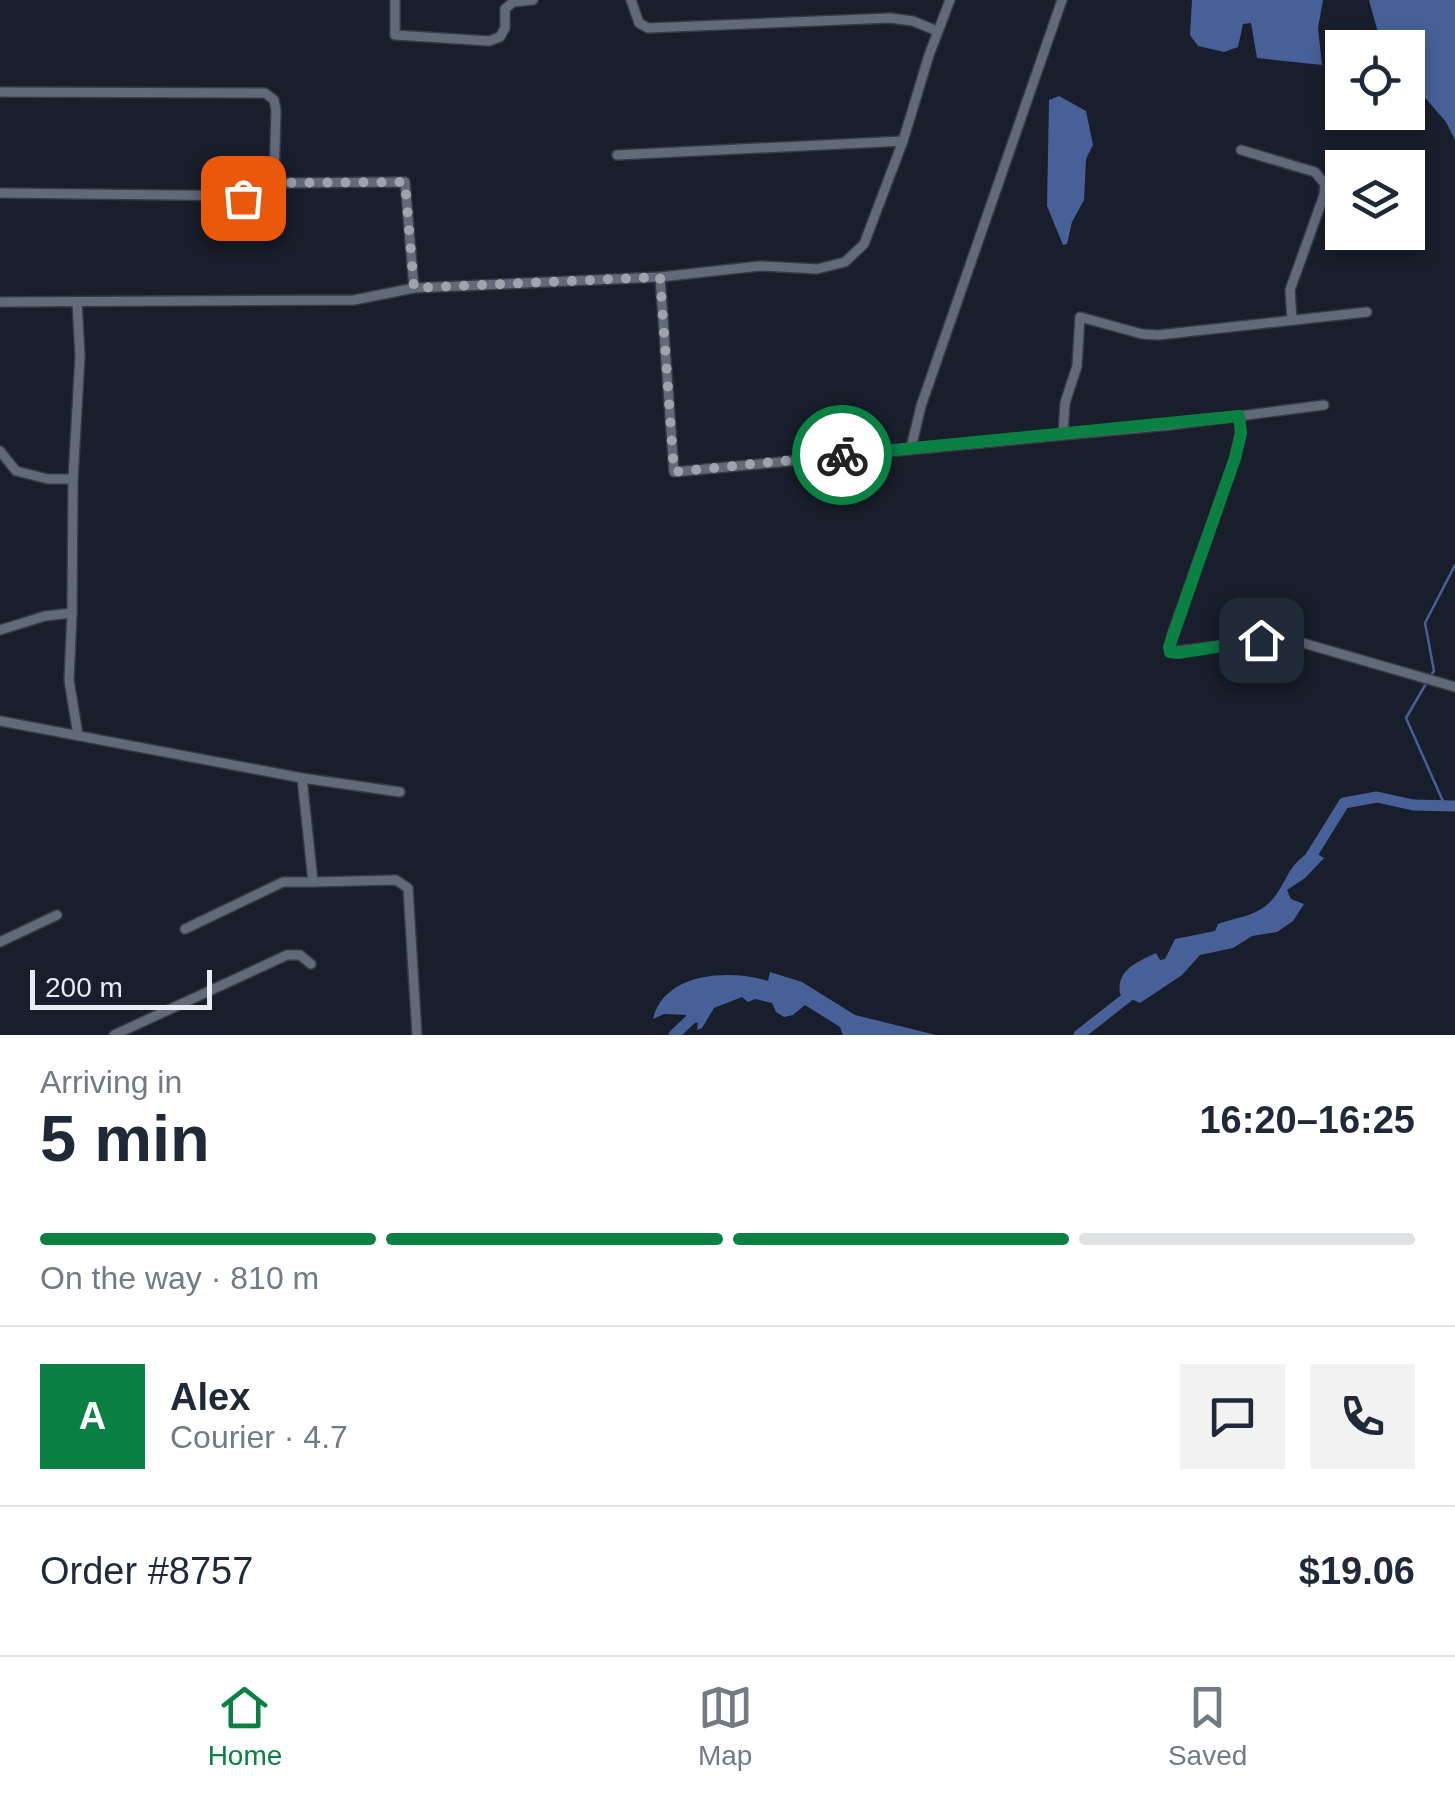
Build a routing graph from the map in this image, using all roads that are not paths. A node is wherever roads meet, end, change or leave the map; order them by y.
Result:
1 (395, 0) edge
2 (533, 0) edge
3 (630, 0) edge
4 (950, 0) edge
5 (1062, 0) edge
6 (937, 32) junction
7 (0, 92) edge
8 (904, 142) junction
9 (1241, 150) dead end
10 (617, 154) dead end
11 (274, 183) junction
12 (0, 193) edge
13 (660, 277) junction
14 (414, 288) junction
15 (0, 302) edge
16 (77, 302) junction
17 (1367, 312) dead end
18 (1292, 318) junction
19 (1324, 405) dead end
20 (1239, 416) junction
21 (1064, 434) junction
22 (912, 448) junction
23 (0, 452) edge
24 (73, 478) junction
25 (72, 613) junction
26 (0, 630) edge
27 (1455, 686) edge
28 (0, 721) edge
29 (78, 736) junction
30 (302, 778) junction
31 (400, 792) dead end
32 (313, 882) junction
33 (57, 914) dead end
34 (185, 929) dead end
35 (0, 942) edge
36 (311, 964) dead end
37 (114, 1035) edge
38 (417, 1035) edge

1 - 2 street
3 - 6 street
4 - 6 street
5 - 22 street
6 - 8 street
7 - 11 street
8 - 10 street
8 - 13 street
9 - 18 street
11 - 12 street
11 - 14 street
13 - 14 street
13 - 22 street
14 - 16 street
15 - 16 street
16 - 24 street
17 - 18 street
18 - 21 street
19 - 20 street
20 - 21 street
20 - 27 street
21 - 22 street
23 - 24 street
24 - 25 street
25 - 26 street
25 - 29 street
28 - 29 street
29 - 30 street
30 - 31 street
30 - 32 street
32 - 34 street
32 - 38 street
33 - 35 street
36 - 37 street

